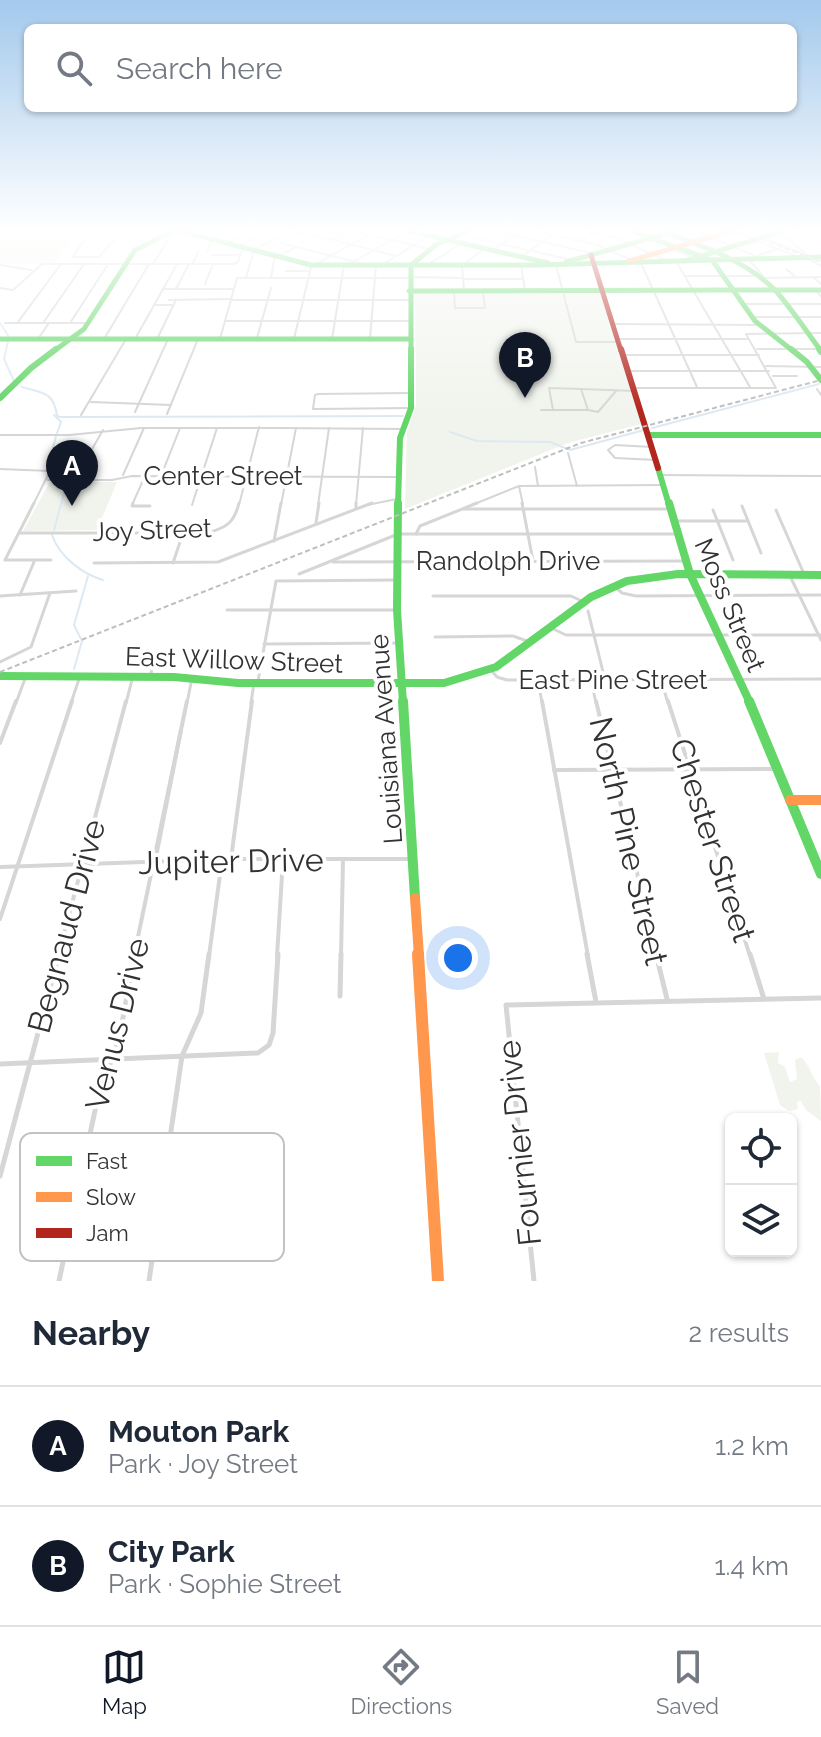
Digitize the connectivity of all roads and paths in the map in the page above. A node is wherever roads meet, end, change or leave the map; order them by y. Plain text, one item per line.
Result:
1 (694, 290) edge
2 (733, 290) edge
3 (775, 290) edge
4 (6, 291) edge
5 (41, 291) edge
6 (66, 291) edge
7 (91, 291) edge
8 (109, 291) edge
9 (134, 291) edge
10 (162, 291) edge
11 (233, 291) edge
12 (270, 291) edge
13 (305, 291) edge
14 (339, 291) edge
15 (374, 291) edge
16 (409, 291) edge
17 (459, 291) junction
18 (483, 291) junction
19 (525, 291) joint
20 (563, 291) junction
21 (604, 291) junction
22 (652, 291) junction
23 (661, 291) edge
24 (0, 293) edge
25 (409, 295) junction
26 (169, 300) dead end
27 (176, 300) junction
28 (231, 300) junction
29 (268, 300) junction
30 (303, 300) junction
31 (338, 300) junction
32 (373, 300) junction
33 (742, 304) junction
34 (785, 304) junction
35 (821, 304) edge
36 (154, 305) junction
37 (173, 305) junction
38 (751, 317) junction
39 (795, 317) junction
40 (821, 317) edge
41 (225, 321) junction
42 (262, 321) junction
43 (298, 321) junction
44 (335, 321) junction
45 (371, 321) junction
46 (409, 321) junction
47 (5, 323) dead end
48 (17, 323) junction
49 (43, 323) junction
50 (49, 323) junction
51 (70, 323) junction
52 (89, 323) junction
53 (615, 324) junction
54 (667, 325) junction
55 (714, 325) junction
56 (758, 325) junction
57 (768, 333) junction
58 (807, 333) junction
59 (821, 333) edge
60 (5, 339) edge
61 (38, 339) junction
62 (72, 339) junction
63 (104, 339) junction
64 (131, 339) junction
65 (157, 339) junction
66 (168, 339) junction
67 (198, 339) junction
68 (220, 339) junction
69 (257, 339) junction
70 (294, 339) junction
71 (332, 339) junction
72 (370, 339) junction
73 (411, 339) junction
74 (674, 339) junction
75 (722, 339) junction
76 (748, 339) junction
77 (620, 340) junction
78 (755, 349) junction
79 (792, 349) junction
80 (820, 350) edge
81 (624, 355) junction
82 (681, 355) junction
83 (731, 355) junction
84 (759, 355) junction
85 (766, 366) junction
86 (816, 366) edge
87 (629, 371) junction
88 (689, 371) junction
89 (741, 371) junction
90 (769, 371) junction
91 (772, 376) junction
92 (797, 376) dead end
93 (821, 380) edge
94 (698, 388) junction
95 (751, 388) junction
96 (581, 389) junction
97 (817, 389) dead end
98 (616, 390) junction
99 (634, 390) junction
100 (411, 393) junction
101 (821, 395) edge
102 (1, 397) edge
103 (89, 402) junction
104 (138, 405) junction
105 (171, 405) junction
106 (411, 408) junction
107 (541, 410) dead end
108 (553, 410) junction
109 (588, 410) junction
110 (135, 412) dead end
111 (167, 414) dead end
112 (81, 415) dead end
113 (144, 428) junction
114 (180, 428) junction
115 (217, 428) junction
116 (259, 428) junction
117 (296, 428) junction
118 (329, 428) junction
119 (363, 428) junction
120 (402, 429) junction
121 (103, 430) junction
122 (0, 435) edge
123 (648, 435) junction
124 (821, 435) edge
125 (652, 447) junction
126 (568, 453) dead end
127 (656, 460) junction
128 (535, 467) dead end
129 (0, 469) edge
130 (661, 475) junction
131 (145, 476) junction
132 (161, 476) junction
133 (202, 476) junction
134 (246, 476) junction
135 (286, 476) junction
136 (323, 476) junction
137 (359, 476) junction
138 (821, 476) edge
139 (398, 477) junction
140 (121, 478) junction
141 (48, 480) junction
142 (75, 480) junction
143 (664, 485) junction
144 (519, 486) junction
145 (538, 486) junction
146 (577, 486) junction
147 (397, 499) junction
148 (192, 505) dead end
149 (150, 506) dead end
150 (742, 506) dead end
151 (356, 509) junction
152 (459, 509) junction
153 (523, 509) junction
154 (671, 509) junction
155 (713, 510) dead end
156 (776, 510) dead end
157 (675, 521) junction
158 (718, 521) junction
159 (748, 521) junction
160 (317, 524) junction
161 (19, 533) junction
162 (183, 533) junction
163 (398, 534) junction
164 (416, 534) junction
165 (528, 534) junction
166 (678, 534) junction
167 (274, 541) junction
168 (761, 553) dead end
169 (51, 560) dead end
170 (733, 560) dead end
171 (398, 561) junction
172 (533, 561) junction
173 (685, 561) junction
174 (34, 562) junction
175 (331, 562) junction
176 (94, 563) dead end
177 (173, 563) junction
178 (299, 574) dead end
179 (690, 574) junction
180 (789, 574) junction
181 (804, 574) junction
182 (821, 575) edge
183 (397, 580) junction
184 (614, 586) junction
185 (76, 591) dead end
186 (50, 593) junction
187 (20, 595) junction
188 (798, 595) junction
189 (821, 595) edge
190 (0, 596) edge
191 (433, 596) dead end
192 (700, 596) junction
193 (586, 606) junction
194 (227, 610) dead end
195 (397, 610) junction
196 (269, 611) junction
197 (551, 628) junction
198 (719, 635) junction
199 (594, 636) junction
200 (435, 637) dead end
201 (820, 637) edge
202 (399, 643) junction
203 (531, 643) junction
204 (264, 644) junction
205 (164, 653) dead end
206 (162, 660) junction
207 (0, 662) edge
208 (160, 667) dead end
209 (491, 670) junction
210 (0, 676) edge
211 (26, 676) junction
212 (80, 676) junction
213 (133, 676) junction
214 (150, 676) junction
215 (192, 678) junction
216 (740, 679) junction
217 (821, 679) edge
218 (538, 680) junction
219 (591, 680) junction
220 (605, 680) junction
221 (661, 680) junction
222 (256, 683) junction
223 (402, 684) junction
224 (0, 743) edge
225 (690, 769) junction
226 (777, 769) junction
227 (554, 770) junction
228 (612, 770) junction
229 (790, 800) junction
230 (821, 800) edge
231 (231, 859) junction
232 (283, 859) junction
233 (343, 859) junction
234 (414, 859) junction
235 (222, 860) junction
236 (155, 862) junction
237 (82, 864) junction
238 (0, 867) edge
239 (17, 867) junction
240 (821, 874) edge
241 (0, 919) edge
242 (340, 996) dead end
243 (821, 998) edge
244 (764, 999) junction
245 (667, 1001) junction
246 (596, 1002) junction
247 (182, 1056) junction
248 (113, 1059) junction
249 (29, 1063) junction
250 (0, 1064) edge
251 (90, 1133) edge
252 (171, 1133) edge
253 (0, 1176) edge
254 (63, 1261) edge
255 (152, 1261) edge
256 (59, 1281) edge
257 (149, 1281) edge
258 (438, 1281) edge
259 (534, 1281) edge

1 - 55 street
2 - 33 main road
3 - 34 main road
4 - 24 street
5 - 48 street
6 - 49 street
7 - 51 street
8 - 52 main road
9 - 63 street
10 - 36 street
11 - 28 street
12 - 29 street
13 - 30 street
14 - 31 street
15 - 32 street
16 - 25 main road, Louisiana Avenue
17 - 18 main road
17 - 18 street
17 - 25 main road
18 - 19 main road
19 - 20 main road
20 - 21 main road
20 - 77 street
21 - 22 main road
21 - 53 main road, Moss Street
22 - 23 main road
22 - 54 street
25 - 32 street
25 - 46 main road, Louisiana Avenue
26 - 27 street
27 - 28 street
27 - 37 street
28 - 29 street
28 - 41 street
29 - 30 street
29 - 42 street
30 - 31 street
30 - 43 street
31 - 32 street
31 - 44 street
32 - 45 street
33 - 34 street
33 - 38 main road
34 - 35 street
34 - 39 main road
36 - 37 street
36 - 64 street
37 - 65 street
38 - 39 street
38 - 56 main road
39 - 40 street
39 - 58 main road
41 - 42 street
41 - 68 street
42 - 43 street
42 - 69 street
43 - 44 street
43 - 70 street
44 - 45 street
44 - 71 street
45 - 46 street
45 - 72 street
46 - 73 main road, Louisiana Avenue
47 - 48 street
48 - 49 street
49 - 50 street
50 - 51 street
50 - 61 street
51 - 52 street
52 - 62 main road
53 - 54 street
53 - 77 main road, Moss Street
54 - 55 street
54 - 74 street
55 - 56 street
55 - 75 street
56 - 57 main road
57 - 58 street
57 - 76 street
57 - 79 main road
58 - 59 street
58 - 80 main road
60 - 61 main road
61 - 62 main road
62 - 63 main road
62 - 102 main road
63 - 64 main road
64 - 65 main road
64 - 103 street
65 - 66 main road
66 - 67 main road
66 - 104 street
67 - 68 main road
67 - 105 street
68 - 69 main road
69 - 70 main road
70 - 71 main road
71 - 72 main road
72 - 73 main road
73 - 100 main road, Louisiana Avenue
74 - 75 street
74 - 77 street
74 - 82 street
75 - 76 street
75 - 83 street
76 - 78 street
77 - 81 main road, Moss Street
78 - 79 street
78 - 84 street
79 - 80 street
79 - 86 main road
81 - 82 street
81 - 87 main road, Moss Street
82 - 83 street
82 - 88 street
83 - 84 street
83 - 89 street
84 - 85 street
85 - 86 street
85 - 90 street
86 - 93 main road
87 - 88 street
87 - 99 main road, Moss Street
88 - 89 street
88 - 94 street
89 - 90 street
89 - 95 street
90 - 91 street
91 - 92 street
91 - 95 street
94 - 95 street
94 - 99 street
96 - 98 street
96 - 108 street
96 - 109 street
97 - 101 street
98 - 99 street
98 - 109 street
99 - 123 main road, Moss Street
100 - 106 main road, Louisiana Avenue
100 - 106 street
103 - 104 street
103 - 112 street
104 - 105 street
104 - 110 street
105 - 111 street
106 - 120 main road, Louisiana Avenue
107 - 108 street
108 - 109 street
113 - 114 street
113 - 121 street
113 - 140 street
114 - 115 street
114 - 132 street
115 - 116 street
115 - 133 street
116 - 117 street
116 - 134 street, Joy Street
117 - 118 street
117 - 135 street
118 - 119 street
118 - 136 street
119 - 120 street
119 - 137 street
120 - 139 main road, Louisiana Avenue
121 - 122 street
121 - 142 street
123 - 124 main road
123 - 125 main road, Moss Street
125 - 127 main road, Moss Street
125 - 127 street
126 - 146 street
127 - 130 main road, Moss Street
128 - 145 street
129 - 141 street
130 - 138 street
130 - 143 main road, Moss Street
131 - 132 street, Center Street
131 - 140 street, Center Street
131 - 149 street
132 - 133 street, Center Street
133 - 134 street, Center Street
133 - 148 street
134 - 135 street, Center Street
134 - 162 street, Joy Street
135 - 136 street, Center Street
135 - 167 street
136 - 137 street, Center Street
136 - 160 street
137 - 139 street, Center Street
137 - 151 street
139 - 147 main road, Louisiana Avenue
140 - 142 street, Center Street
141 - 142 street, Center Street
141 - 161 street
143 - 146 street
143 - 154 main road, Moss Street
144 - 145 street
144 - 152 street
144 - 153 street
145 - 146 street
147 - 151 street
147 - 163 main road, Louisiana Avenue
150 - 159 street
151 - 160 street
152 - 153 street
152 - 164 street
153 - 154 street
153 - 165 street
154 - 157 main road, Moss Street
155 - 158 street
156 - 181 street
157 - 158 street
157 - 166 main road, Moss Street
158 - 159 street
158 - 170 street
159 - 168 street
160 - 167 street
161 - 162 street, Joy Street
161 - 174 street
162 - 177 street
163 - 164 street
163 - 171 main road, Louisiana Avenue
163 - 175 street
164 - 165 street
165 - 166 street
165 - 172 street
166 - 173 main road, Moss Street
167 - 177 street
169 - 174 street
171 - 172 street, Randolph Drive
171 - 175 street, Randolph Drive
171 - 183 main road, Louisiana Avenue
172 - 173 street, Randolph Drive
173 - 179 main road, Moss Street
174 - 187 street
175 - 178 street
176 - 177 street
179 - 180 main road, East Willow Street
179 - 184 main road, East Willow Street
179 - 192 main road, Moss Street
180 - 181 main road, East Willow Street
180 - 188 street
181 - 182 main road, East Willow Street
183 - 195 main road, Louisiana Avenue
183 - 196 street
184 - 192 street
184 - 193 main road, East Willow Street
185 - 186 street
186 - 187 street
186 - 207 street
187 - 190 street
188 - 189 street
188 - 192 street
188 - 201 street
191 - 193 street
192 - 198 main road, Moss Street
193 - 197 main road, East Willow Street
193 - 199 street
194 - 196 street
195 - 196 street
195 - 202 main road, Louisiana Avenue
196 - 204 street
197 - 199 street
197 - 203 main road, East Willow Street
198 - 199 street
198 - 201 street
198 - 216 main road, Moss Street
199 - 220 street
200 - 203 street
202 - 204 street
202 - 223 main road, Louisiana Avenue
203 - 209 main road, East Willow Street
204 - 222 street
205 - 206 street
206 - 208 street
206 - 214 street
209 - 218 street, East Pine Street
209 - 223 main road, East Willow Street
210 - 211 main road, East Willow Street
211 - 212 main road, East Willow Street
211 - 224 street
212 - 213 main road, East Willow Street
212 - 239 street
213 - 214 main road, East Willow Street
213 - 237 street, Begnaud Drive
214 - 215 main road, East Willow Street
215 - 222 main road, East Willow Street
215 - 236 street, Venus Drive
216 - 217 street, East Pine Street
216 - 221 street, East Pine Street
216 - 226 main road, Moss Street
218 - 219 street, East Pine Street
218 - 227 street
219 - 220 street, East Pine Street
219 - 228 street, North Pine Street
220 - 221 street, East Pine Street
221 - 225 street, Chester Street
222 - 223 main road, East Willow Street
222 - 231 street
223 - 234 main road, Louisiana Avenue
225 - 226 street
225 - 228 street
225 - 244 street, Chester Street
226 - 229 main road, Moss Street
227 - 228 street
227 - 246 street
228 - 245 street, North Pine Street
229 - 230 main road
229 - 240 main road, Moss Street
231 - 232 street, Jupiter Drive
231 - 235 street, Jupiter Drive
232 - 233 street, Jupiter Drive
232 - 247 street
233 - 234 street, Jupiter Drive
233 - 242 street
234 - 258 main road, Louisiana Avenue
235 - 236 street, Jupiter Drive
235 - 247 street
236 - 237 street, Jupiter Drive
236 - 248 street, Venus Drive
237 - 239 street, Jupiter Drive
237 - 249 street, Begnaud Drive
238 - 239 street, Jupiter Drive
239 - 241 street
243 - 244 street
244 - 245 street
245 - 246 street
246 - 259 street, Fournier Drive
247 - 248 street
247 - 252 street
248 - 249 street
248 - 251 street, Venus Drive
249 - 250 street
249 - 253 street, Begnaud Drive
254 - 256 street, Venus Drive
255 - 257 street

